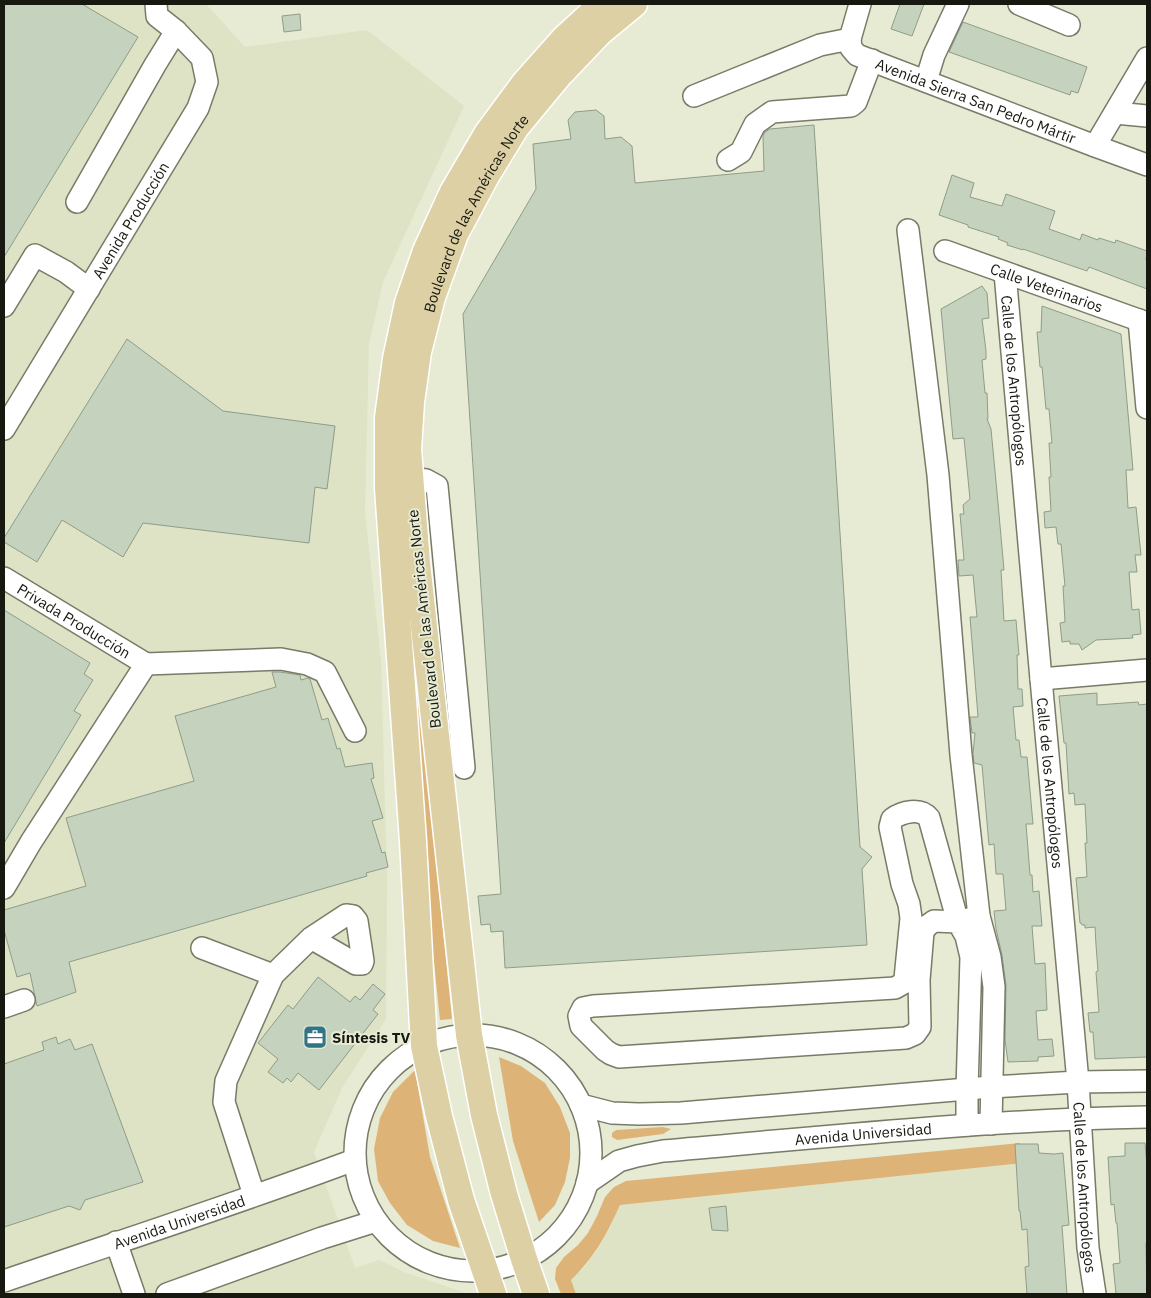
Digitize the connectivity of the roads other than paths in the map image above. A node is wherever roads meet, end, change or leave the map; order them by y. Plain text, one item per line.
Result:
1 (602, 4) edge
2 (634, 4) edge
3 (860, 4) edge
4 (958, 4) edge
5 (1019, 4) edge
6 (156, 10) edge
7 (1069, 25) dead end
8 (176, 31) junction
9 (850, 39) junction
10 (1147, 58) edge
11 (872, 60) junction
12 (926, 81) junction
13 (694, 96) dead end
14 (1115, 113) junction
15 (1147, 116) edge
16 (1095, 146) junction
17 (728, 160) dead end
18 (1147, 165) edge
19 (77, 202) dead end
20 (908, 230) dead end
21 (945, 251) dead end
22 (1005, 272) junction
23 (89, 288) junction
24 (4, 306) edge
25 (1143, 321) edge
26 (1147, 408) edge
27 (4, 429) edge
28 (410, 478) junction
29 (4, 578) edge
30 (146, 664) junction
31 (1147, 670) edge
32 (1041, 679) junction
33 (355, 731) dead end
34 (464, 768) dead end
35 (4, 888) edge
36 (909, 904) junction
37 (979, 916) junction
38 (934, 921) junction
39 (958, 922) junction
40 (312, 938) dead end
41 (202, 948) dead end
42 (273, 975) junction
43 (24, 1000) dead end
44 (4, 1007) edge
45 (469, 1035) junction
46 (424, 1046) junction
47 (1147, 1081) edge
48 (1078, 1082) junction
49 (991, 1087) junction
50 (967, 1089) junction
51 (581, 1105) junction
52 (1147, 1117) edge
53 (1080, 1118) junction
54 (991, 1124) junction
55 (967, 1125) junction
56 (354, 1160) junction
57 (587, 1183) junction
58 (254, 1195) junction
59 (376, 1221) junction
60 (116, 1242) junction
61 (524, 1259) junction
62 (4, 1281) edge
63 (489, 1282) edge
64 (134, 1294) edge
65 (167, 1294) edge
66 (536, 1294) edge
67 (1095, 1294) edge

1 - 46 main road, Boulevard de las Américas Norte
2 - 28 main road, Boulevard de las Américas Norte
3 - 9 street
4 - 12 street
5 - 7 street
6 - 8 street, Avenida Producción
8 - 19 street
8 - 23 street, Avenida Producción
9 - 11 street, Avenida Sierra San Pedro Mártir
9 - 13 street
10 - 14 street
11 - 12 street, Avenida Sierra San Pedro Mártir
11 - 17 street
12 - 16 street, Avenida Sierra San Pedro Mártir
14 - 15 street
14 - 16 street
16 - 18 street, Avenida Sierra San Pedro Mártir
20 - 37 street
21 - 22 street, Calle Veterinarios
22 - 25 street, Calle Veterinarios
22 - 32 street, Calle de los Antropólogos
23 - 24 street
23 - 27 street, Avenida Producción
25 - 26 street
28 - 34 street
28 - 45 main road, Boulevard de las Américas Norte
29 - 30 street, Privada Producción
30 - 33 street
30 - 35 street
31 - 32 street
32 - 48 street, Calle de los Antropólogos
36 - 38 street
36 - 38 street
36 - 39 street
37 - 39 street
37 - 49 street
38 - 39 street
39 - 50 street
40 - 42 street
41 - 42 street
42 - 58 street
43 - 44 street
45 - 46 street
45 - 51 street
45 - 61 main road, Boulevard de las Américas Norte
46 - 56 street
46 - 63 main road, Boulevard de las Américas Norte
47 - 48 street
48 - 49 street
48 - 53 street, Calle de los Antropólogos
49 - 50 street
49 - 54 street
50 - 51 street
50 - 55 street
51 - 57 street
52 - 53 street, Avenida Universidad
53 - 54 street, Avenida Universidad
53 - 67 street, Calle de los Antropólogos
54 - 55 street, Avenida Universidad
55 - 57 street, Avenida Universidad
56 - 58 street, Avenida Universidad
56 - 59 street
57 - 61 street
58 - 60 street, Avenida Universidad
59 - 63 street
59 - 65 street
60 - 62 street, Avenida Universidad
60 - 64 street
61 - 63 street
61 - 66 main road, Boulevard de las Américas Norte

